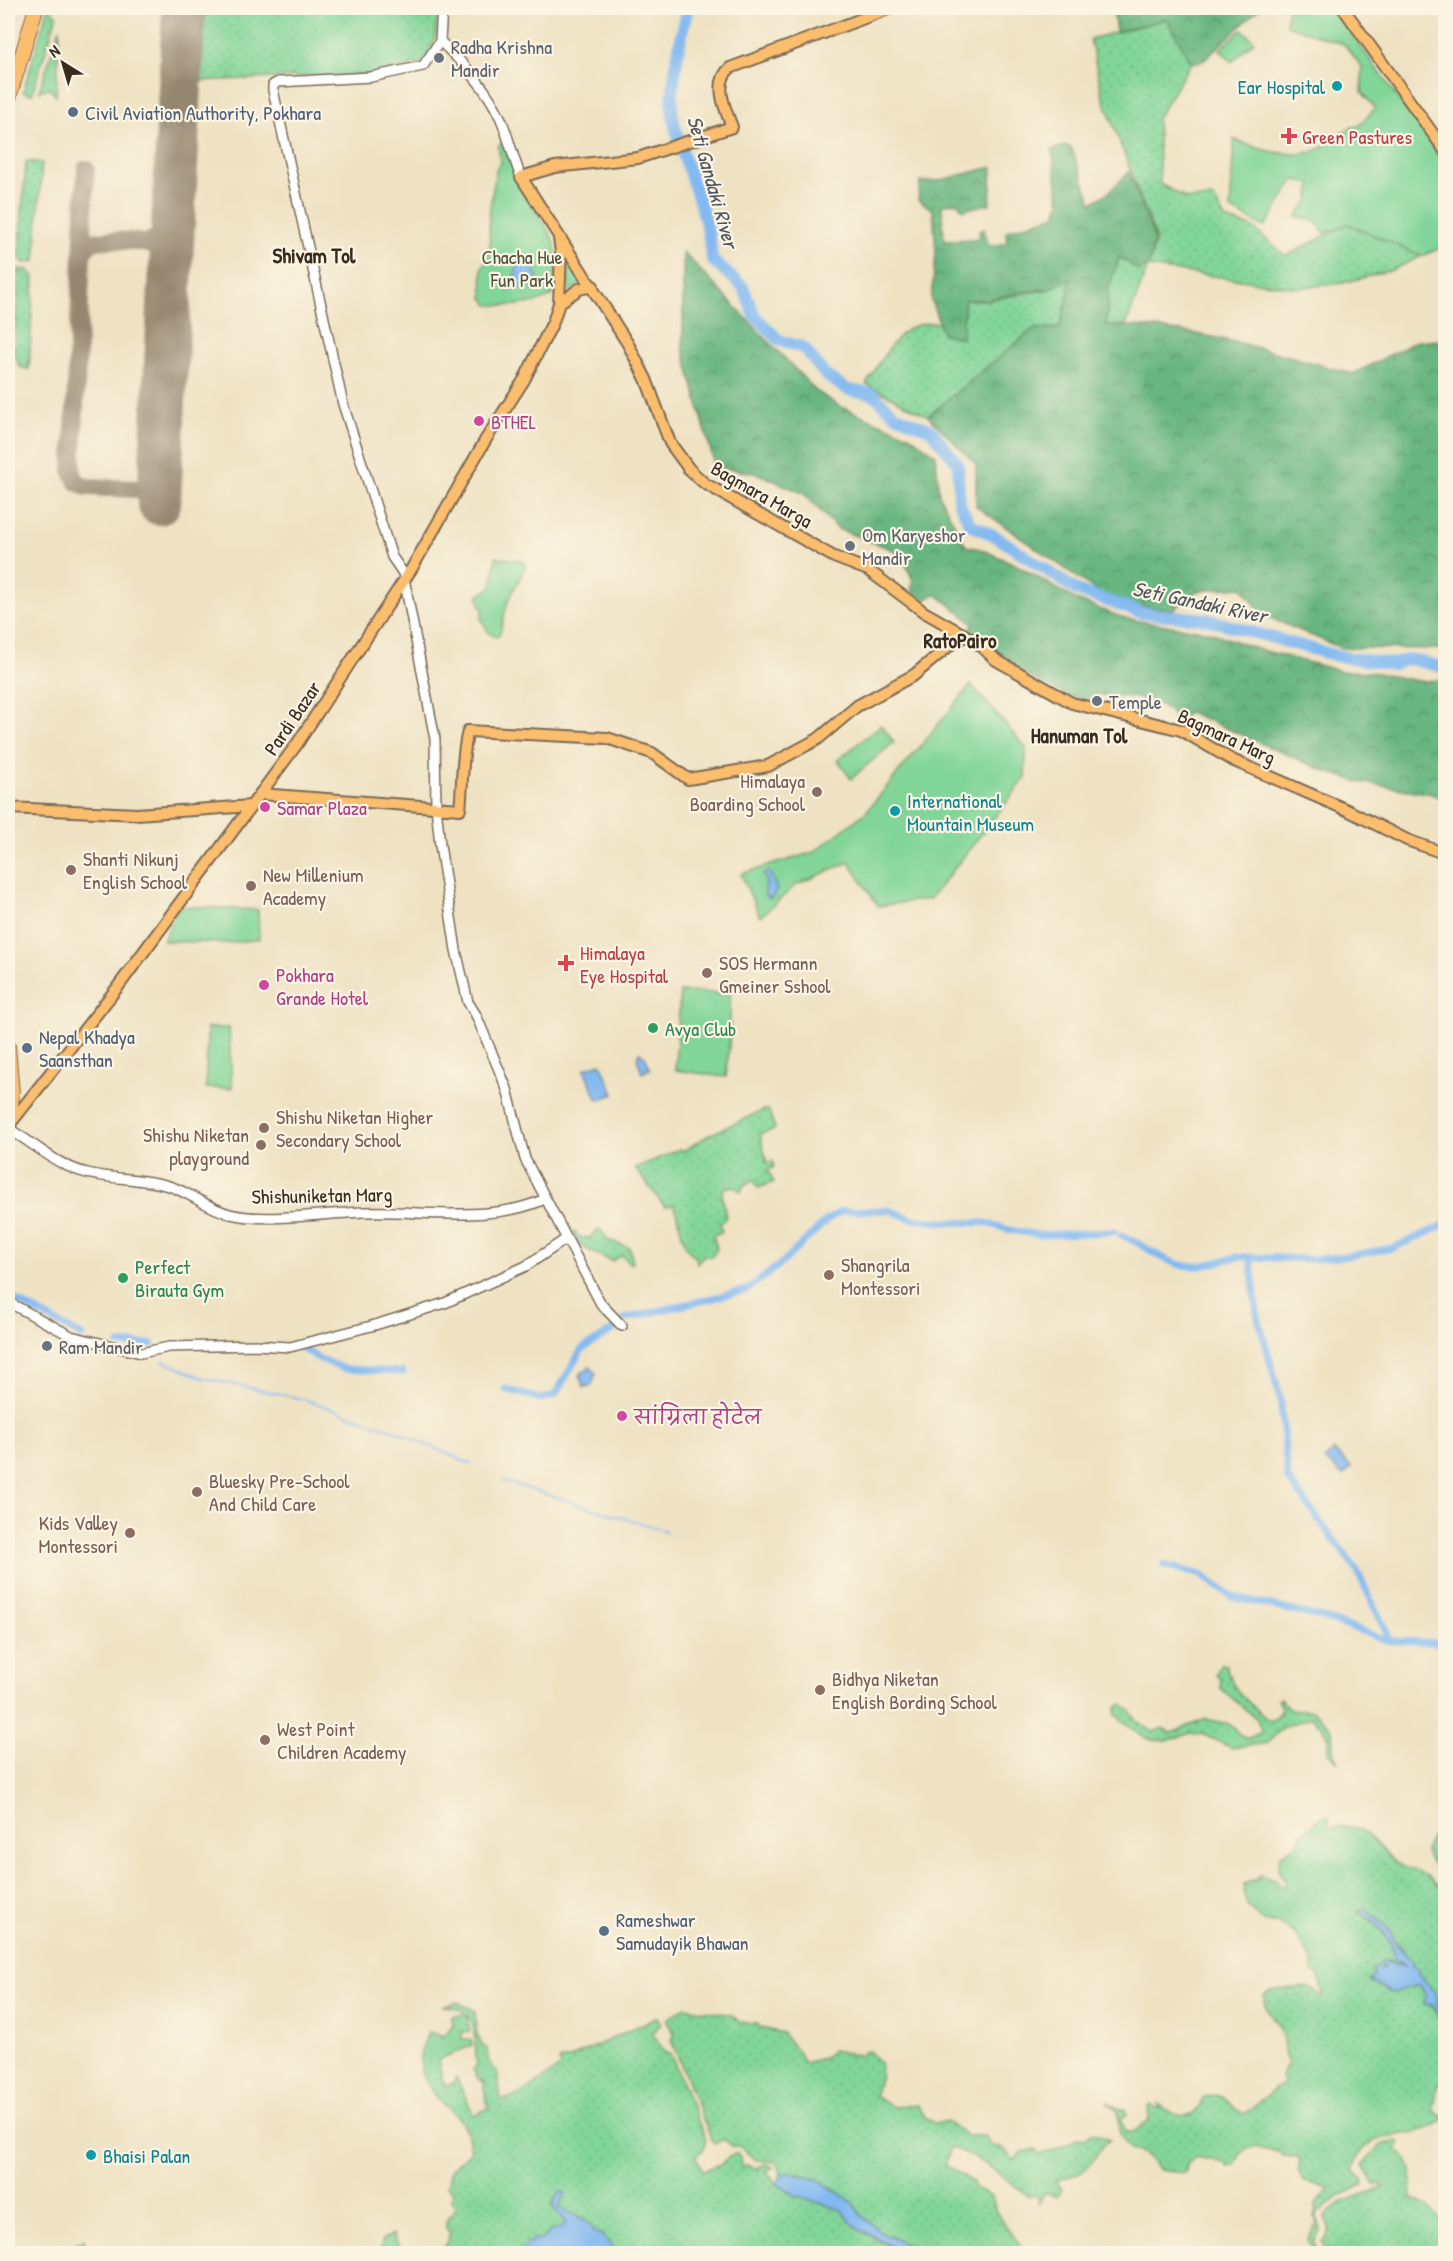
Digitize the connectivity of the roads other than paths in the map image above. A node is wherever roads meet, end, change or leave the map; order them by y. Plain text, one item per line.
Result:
1 (36, 8) edge
2 (442, 8) edge
3 (891, 8) edge
4 (1343, 8) edge
5 (440, 41) junction
6 (8, 101) edge
7 (1446, 152) edge
8 (521, 177) junction
9 (558, 235) junction
10 (593, 286) junction
11 (559, 303) junction
12 (404, 579) junction
13 (965, 636) junction
14 (260, 794) junction
15 (251, 806) junction
16 (436, 806) junction
17 (8, 808) edge
18 (1446, 854) edge
19 (8, 1046) edge
20 (9, 1073) edge
21 (9, 1124) edge
22 (545, 1199) junction
23 (566, 1239) junction
24 (8, 1302) edge
25 (622, 1326) dead end

1 - 6 highway
2 - 5 street
3 - 8 main road
4 - 7 main road
5 - 8 street
5 - 12 street
8 - 9 main road, Bagmara Marga
9 - 10 main road, Bagmara Marga
9 - 11 main road, Pardi Bazar
10 - 11 main road
10 - 13 main road, Bagmara Marga
11 - 12 main road, Pardi Bazar
12 - 14 main road, Pardi Bazar
12 - 16 street
13 - 16 main road
13 - 18 main road, Bagmara Marg
14 - 15 main road, Pardi Bazar
14 - 16 main road
15 - 17 main road
15 - 21 main road, Pardi Bazar
16 - 22 street
19 - 20 highway
20 - 21 highway
21 - 22 street, Shishuniketan Marg
22 - 23 street
23 - 24 street
23 - 25 street

